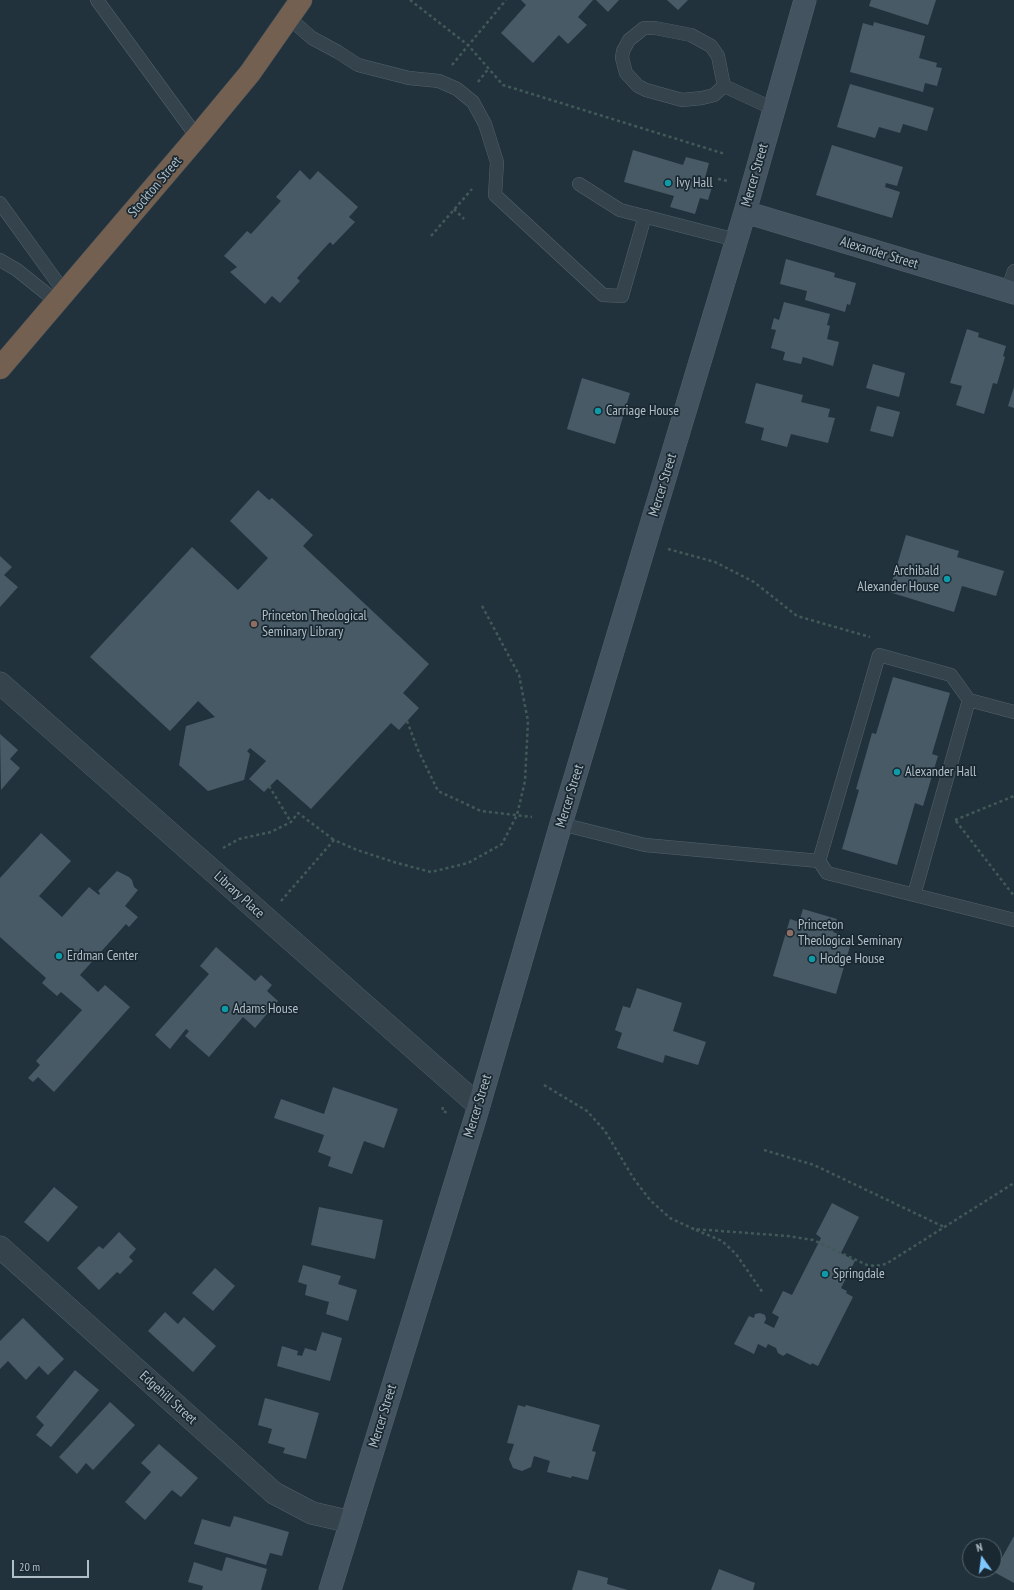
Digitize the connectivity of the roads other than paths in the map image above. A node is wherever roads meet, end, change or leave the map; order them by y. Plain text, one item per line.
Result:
1 (97, 0) edge
2 (301, 0) edge
3 (806, 0) edge
4 (289, 18) junction
5 (724, 86) junction
6 (774, 109) junction
7 (198, 137) junction
8 (579, 184) dead end
9 (0, 204) edge
10 (745, 212) junction
11 (645, 216) junction
12 (736, 240) junction
13 (0, 260) edge
14 (1012, 285) edge
15 (61, 297) junction
16 (0, 368) edge
17 (0, 683) edge
18 (969, 700) junction
19 (1014, 712) edge
20 (561, 824) junction
21 (819, 861) junction
22 (914, 895) junction
23 (1014, 920) edge
24 (478, 1106) junction
25 (0, 1247) edge
26 (351, 1522) junction
27 (330, 1590) edge

1 - 7 lane
2 - 4 highway, Stockton Street
3 - 6 main road, Mercer Street
4 - 7 highway, Stockton Street
4 - 11 lane
5 - 5 lane
5 - 6 lane
6 - 10 main road, Mercer Street
7 - 15 highway, Stockton Street
8 - 11 lane
9 - 15 lane
10 - 12 main road, Mercer Street
10 - 14 main road, Alexander Street
11 - 12 lane
12 - 20 main road, Mercer Street
13 - 15 lane
15 - 16 highway, Stockton Street
17 - 24 street, Library Place
18 - 19 lane
18 - 21 lane
18 - 22 lane
20 - 21 lane
20 - 24 main road, Mercer Street
21 - 22 lane
22 - 23 lane
24 - 26 main road, Mercer Street
25 - 26 street, Edgehill Street
26 - 27 main road, Mercer Street

